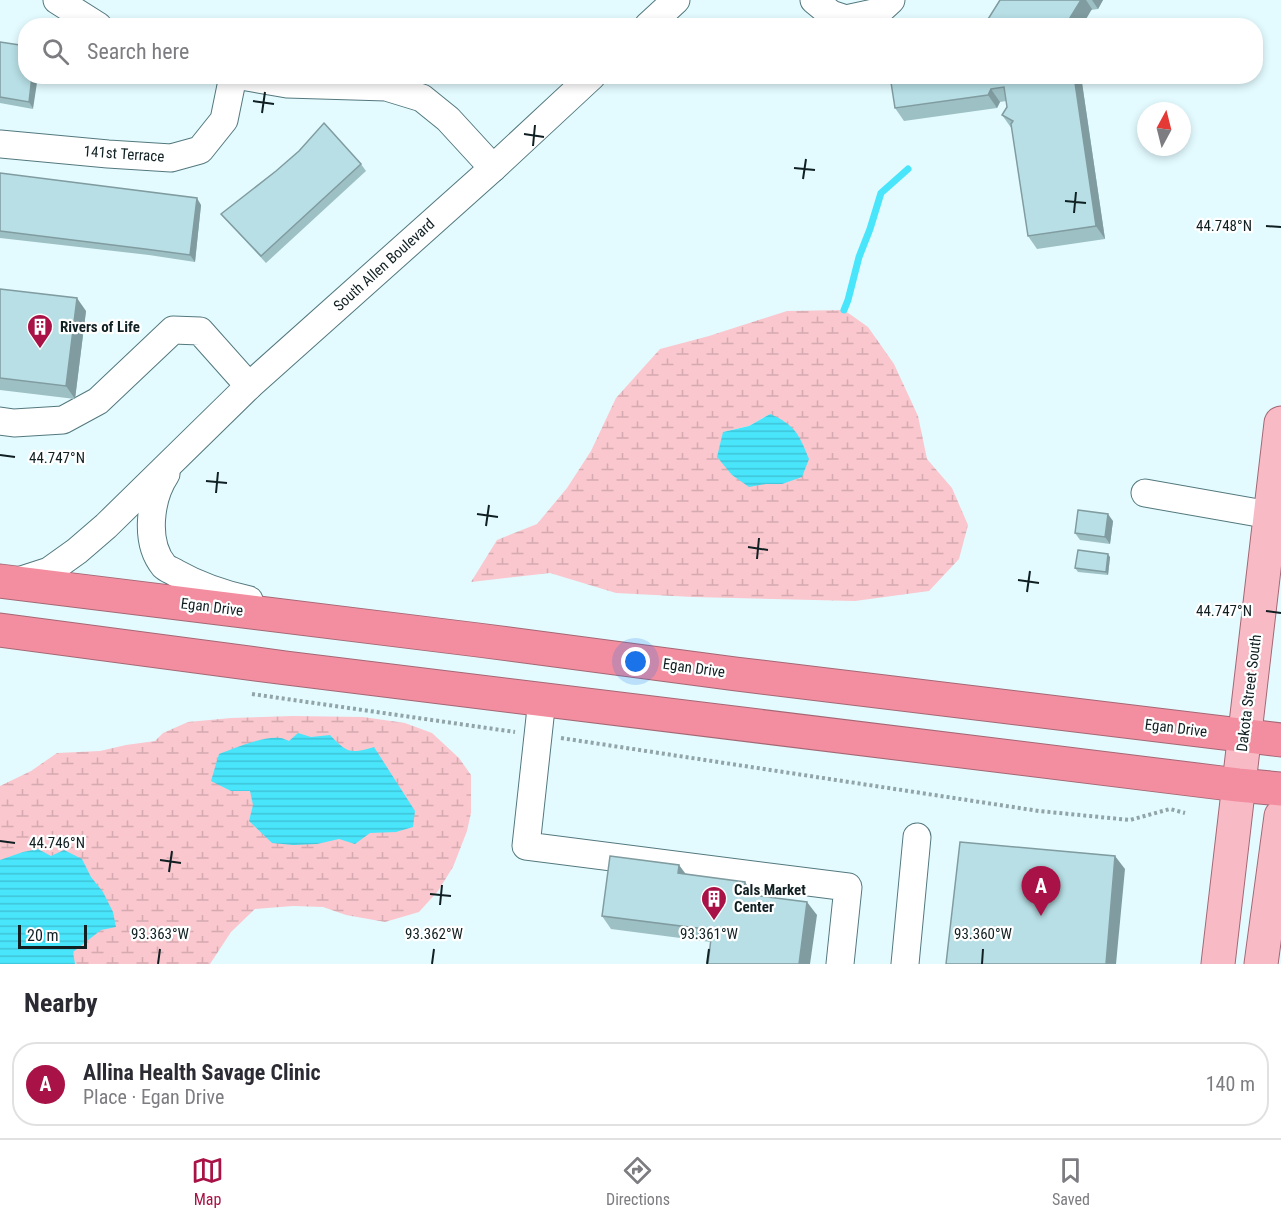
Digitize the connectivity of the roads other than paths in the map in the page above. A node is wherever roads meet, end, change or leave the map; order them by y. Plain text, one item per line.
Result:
1 (57, 0) edge
2 (676, 0) edge
3 (814, 0) edge
4 (891, 0) edge
5 (85, 18) edge
6 (657, 18) edge
7 (843, 18) edge
8 (851, 18) edge
9 (231, 84) edge
10 (287, 84) edge
11 (583, 84) edge
12 (0, 144) edge
13 (492, 168) junction
14 (249, 386) junction
15 (0, 421) edge
16 (1281, 423) edge
17 (178, 455) junction
18 (1145, 493) dead end
19 (1270, 515) junction
20 (7, 582) edge
21 (350, 624) junction
22 (0, 630) edge
23 (542, 699) junction
24 (1244, 736) junction
25 (1281, 740) edge
26 (1238, 785) junction
27 (1281, 789) edge
28 (1281, 816) edge
29 (917, 837) dead end
30 (840, 964) edge
31 (905, 964) edge
32 (1218, 964) edge
33 (1261, 964) edge

1 - 5 street
2 - 6 street
3 - 7 street
4 - 8 street
9 - 12 street, 141st Terrace
10 - 13 street
11 - 13 street, South Allen Boulevard
13 - 14 street, South Allen Boulevard
14 - 15 street
14 - 17 street, South Allen Boulevard
16 - 19 main road, Dakota Street South
17 - 20 street, South Allen Boulevard
17 - 21 street, South Allen Boulevard
18 - 19 street
19 - 24 main road, Dakota Street South
20 - 21 highway, Egan Drive
21 - 24 highway, Egan Drive
22 - 23 highway
23 - 26 highway
23 - 30 street
24 - 25 highway, Egan Drive
24 - 26 main road, Dakota Street South
26 - 27 highway
26 - 32 main road, Dakota Street South
28 - 33 main road
29 - 31 street

